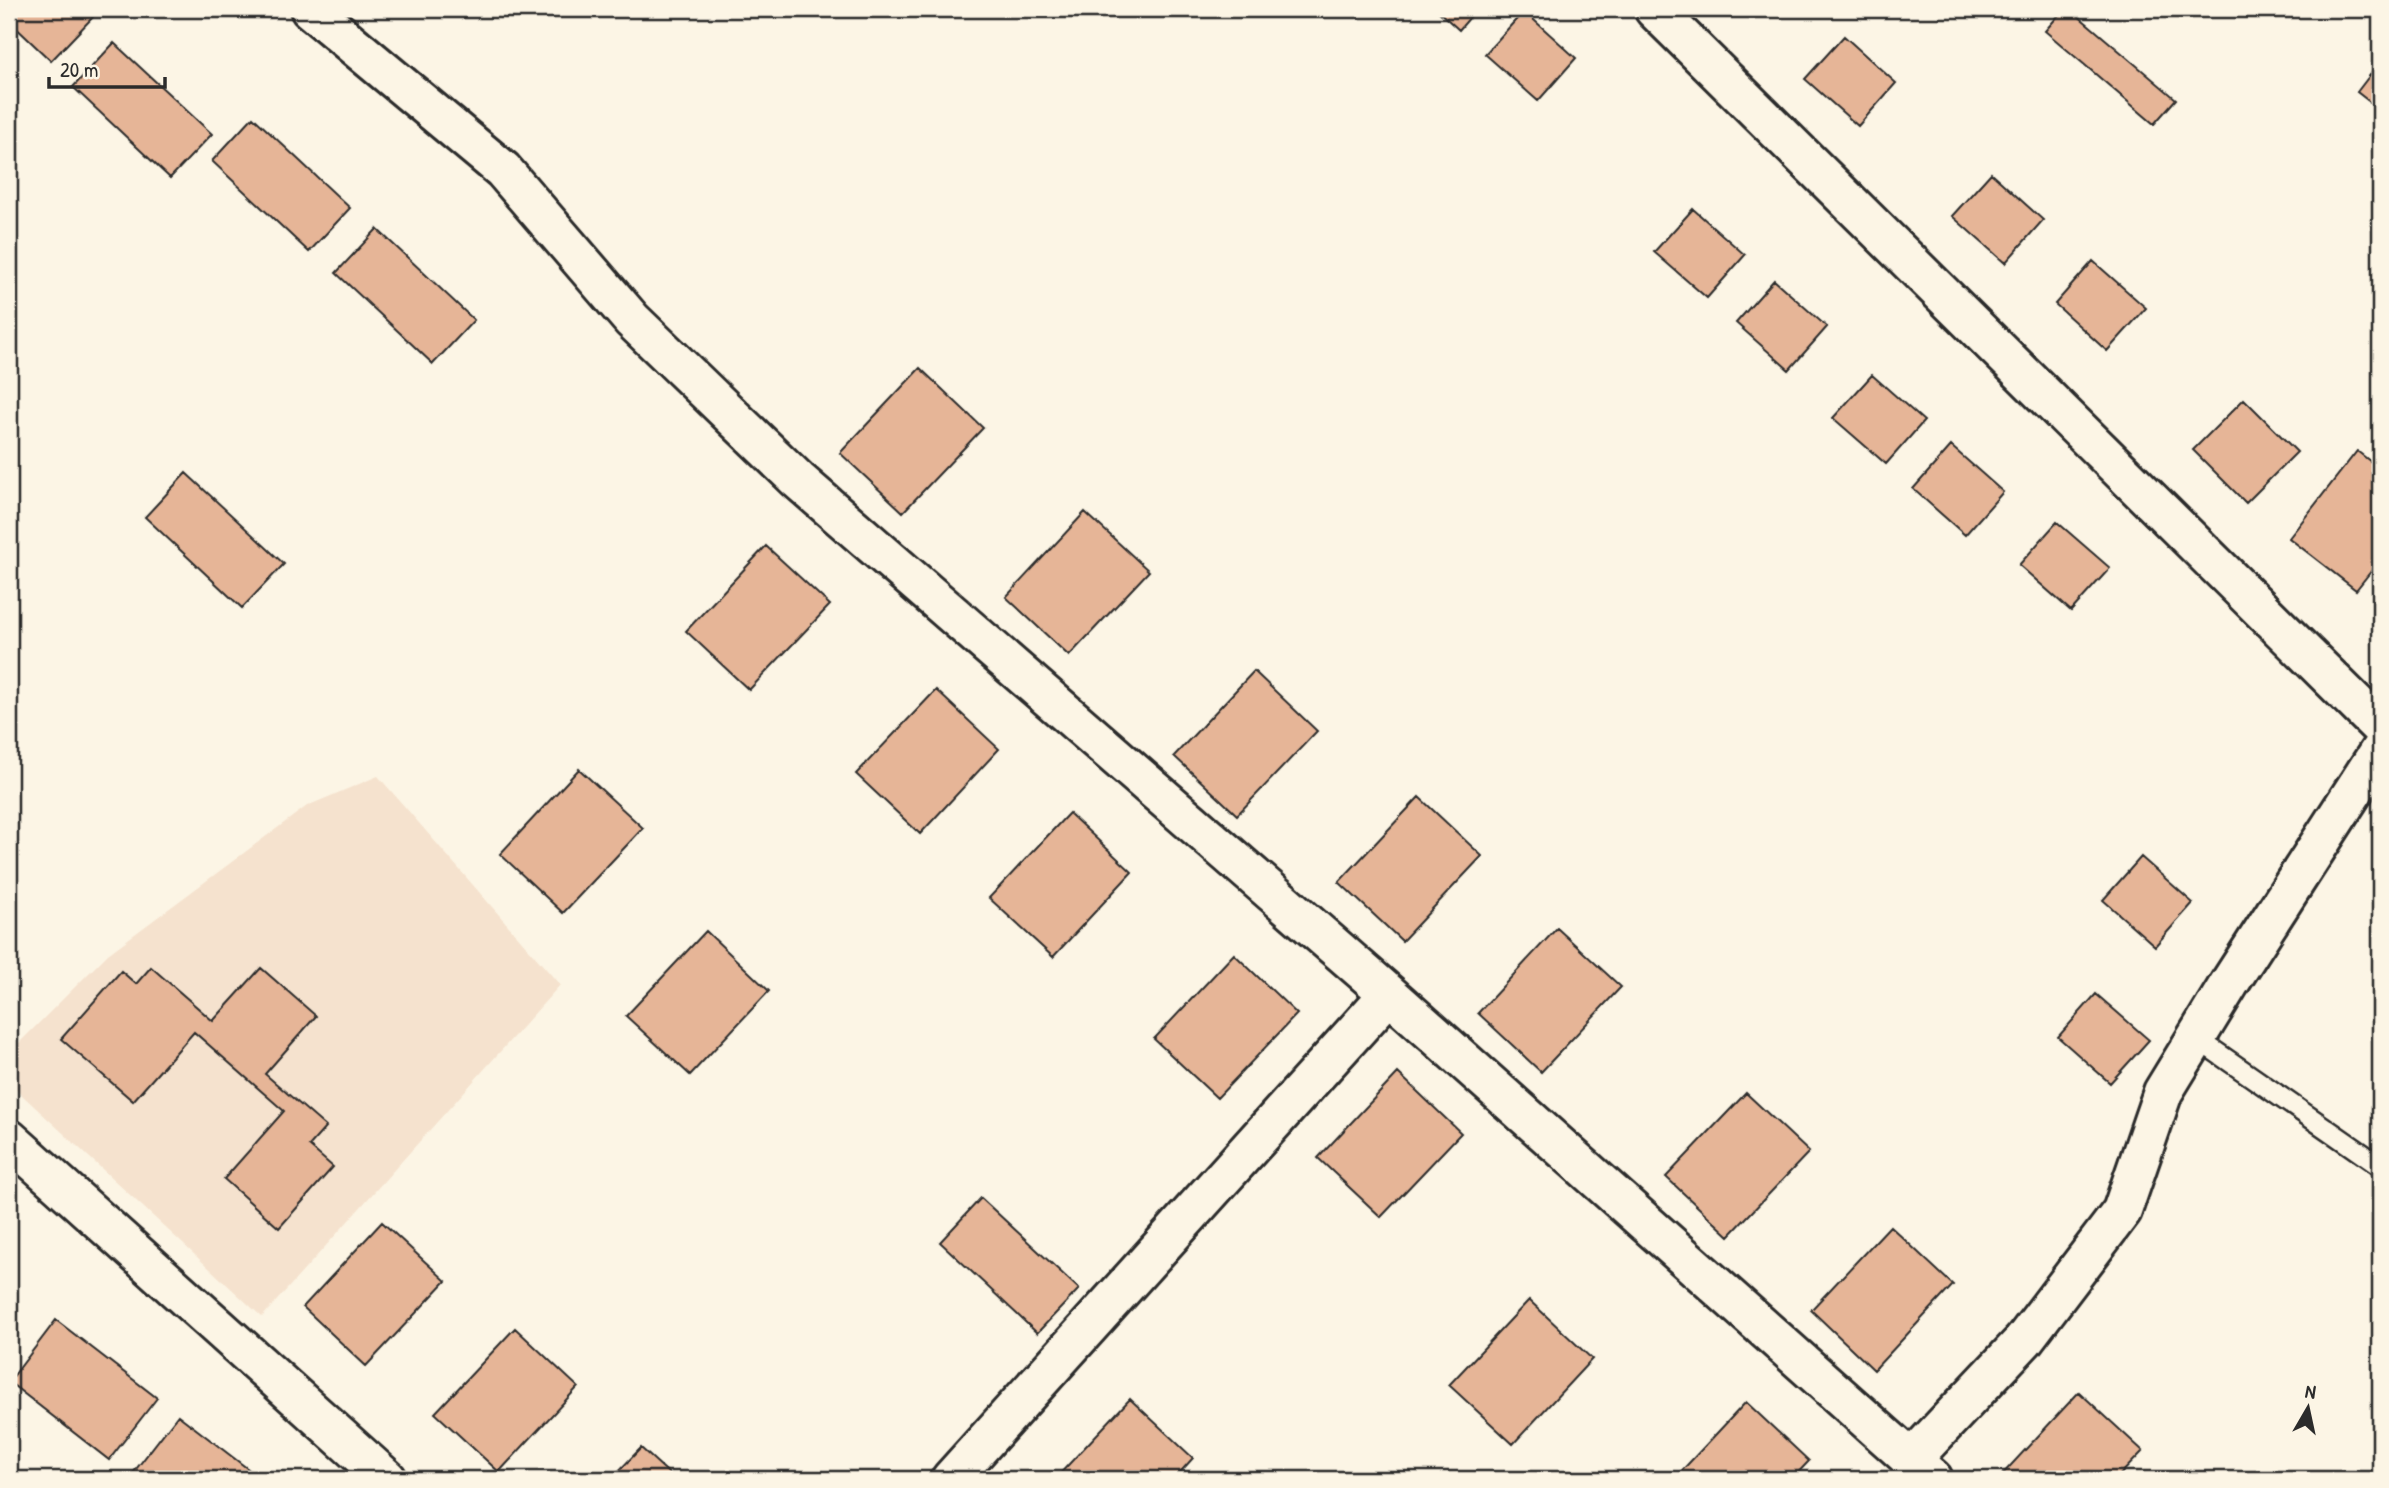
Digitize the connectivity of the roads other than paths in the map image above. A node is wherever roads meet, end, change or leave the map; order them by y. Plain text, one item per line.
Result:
1 (310, 9) edge
2 (1654, 9) edge
3 (2380, 727) edge
4 (2380, 750) edge
5 (1389, 995) junction
6 (2196, 1038) junction
7 (9, 1139) edge
8 (2380, 1166) edge
9 (1922, 1470) edge
10 (387, 1479) edge
11 (951, 1479) edge

1 - 5 street
2 - 3 street
4 - 6 street
5 - 9 street
5 - 11 street
6 - 8 lane
6 - 9 street
7 - 10 street

